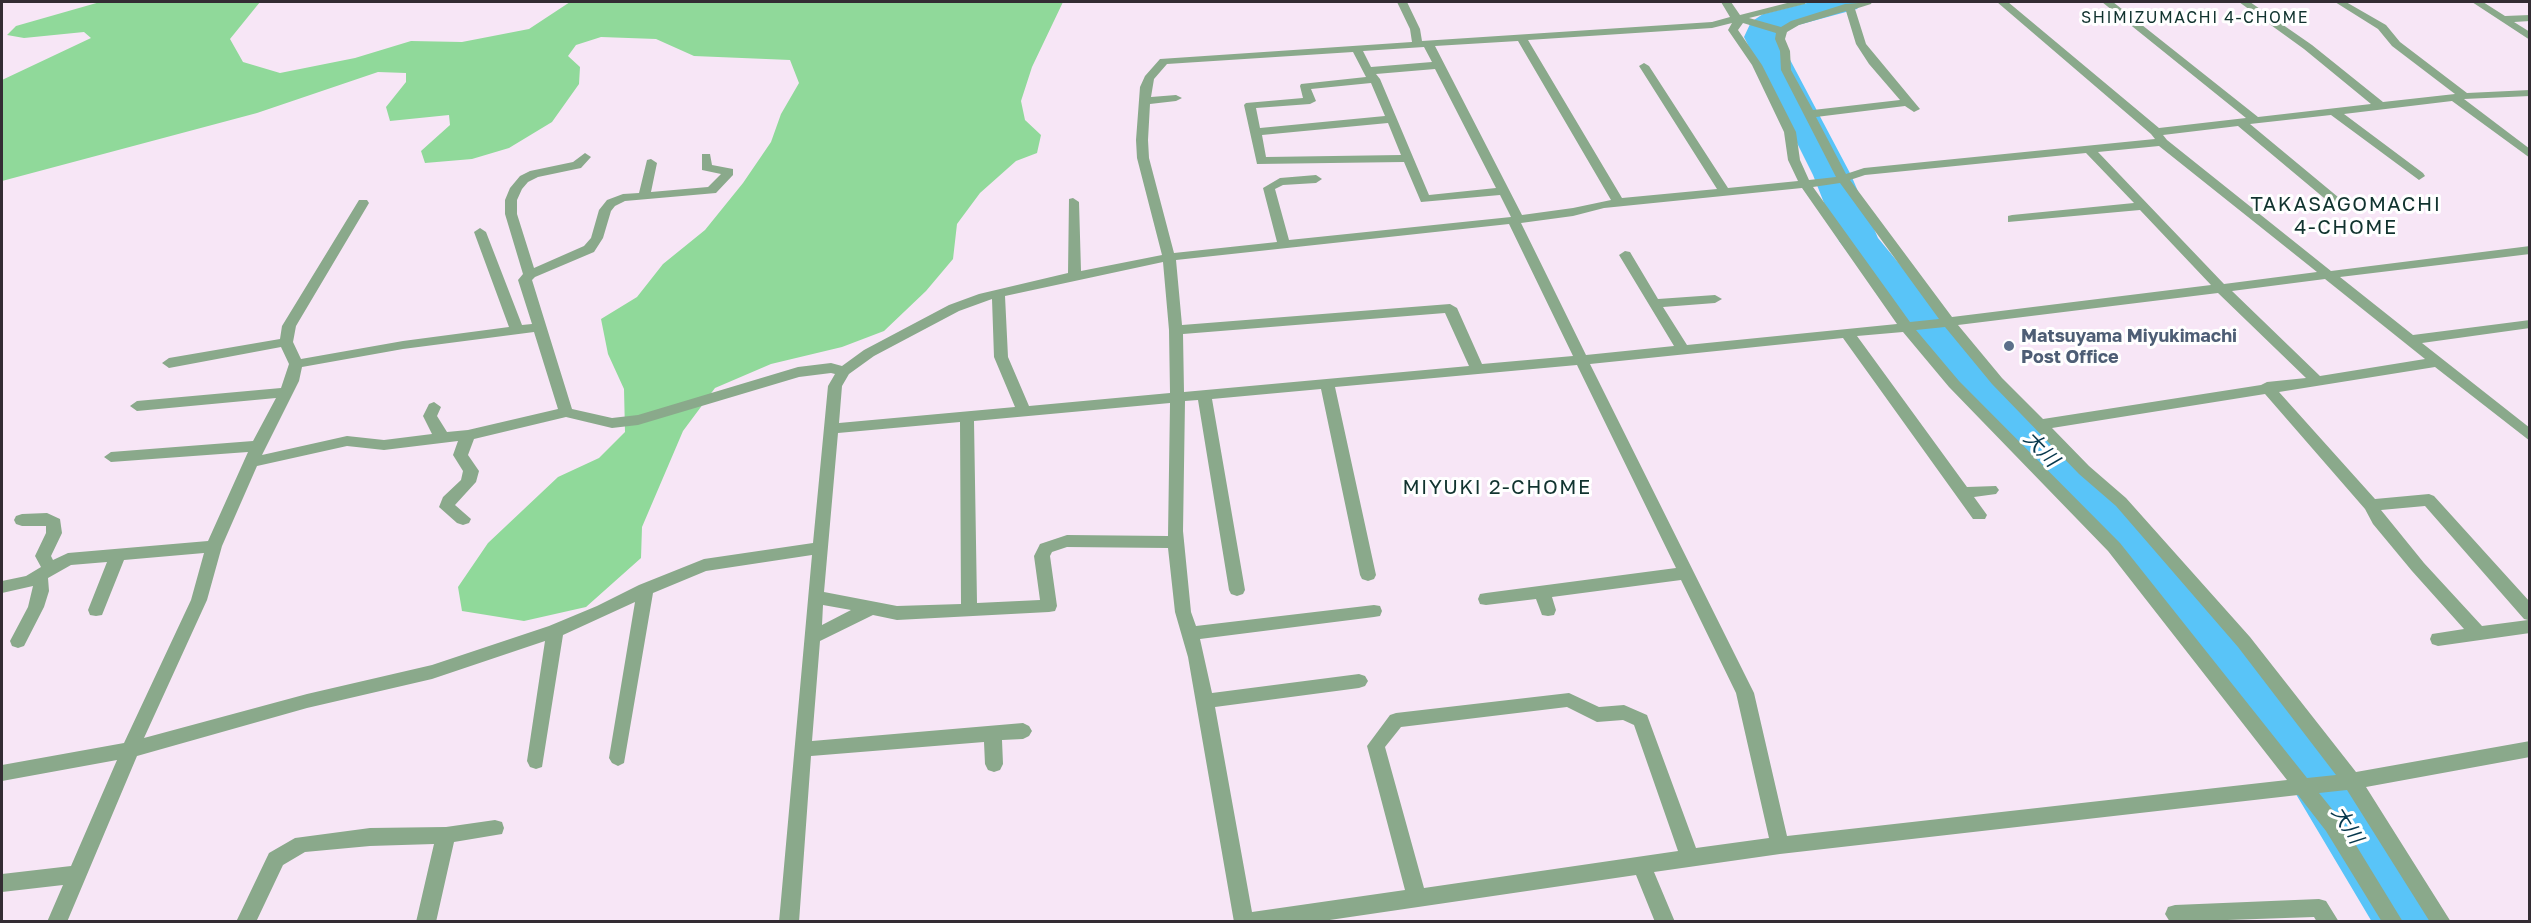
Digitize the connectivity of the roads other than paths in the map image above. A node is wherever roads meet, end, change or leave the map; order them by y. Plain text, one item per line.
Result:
1 (1402, 2) edge
2 (1726, 2) edge
3 (1801, 2) edge
4 (1867, 2) edge
5 (2002, 2) edge
6 (2107, 2) edge
7 (2244, 2) edge
8 (2340, 2) edge
9 (2477, 2) edge
10 (1849, 6) junction
11 (2529, 18) edge
12 (2502, 19) junction
13 (1746, 21) junction
14 (1778, 30) junction
15 (1520, 36) junction
16 (2529, 37) edge
17 (1423, 44) junction
18 (1356, 47) junction
19 (1439, 65) junction
20 (1644, 66) dead end
21 (1371, 75) junction
22 (2529, 93) edge
23 (2460, 96) junction
24 (1176, 98) dead end
25 (1144, 101) junction
26 (2381, 106) junction
27 (2333, 111) junction
28 (1809, 114) junction
29 (1392, 119) junction
30 (2255, 120) junction
31 (2240, 122) junction
32 (1255, 132) junction
33 (2159, 137) junction
34 (2090, 149) junction
35 (2529, 155) edge
36 (585, 156) dead end
37 (706, 156) dead end
38 (1409, 158) junction
39 (1288, 160) junction
40 (651, 163) dead end
41 (2419, 176) dead end
42 (1317, 179) dead end
43 (1839, 180) junction
44 (1295, 181) junction
45 (1809, 183) junction
46 (1504, 191) junction
47 (1725, 192) junction
48 (644, 196) junction
49 (1073, 202) dead end
50 (363, 203) dead end
51 (1620, 203) junction
52 (2340, 205) dead end
53 (2144, 206) junction
54 (2012, 219) dead end
55 (1515, 220) junction
56 (480, 232) dead end
57 (1284, 245) junction
58 (2529, 250) edge
59 (1626, 255) dead end
60 (1169, 257) junction
61 (530, 274) junction
62 (1075, 276) junction
63 (2330, 276) junction
64 (2223, 289) junction
65 (998, 294) junction
66 (1715, 299) dead end
67 (1654, 303) junction
68 (1943, 323) junction
69 (2529, 324) edge
70 (540, 327) junction
71 (1909, 327) junction
72 (517, 330) junction
73 (1176, 330) junction
74 (1847, 333) junction
75 (2411, 340) junction
76 (286, 342) junction
77 (1683, 350) junction
78 (1582, 360) junction
79 (2438, 362) junction
80 (169, 363) dead end
81 (296, 364) junction
82 (844, 370) junction
83 (1478, 370) junction
84 (2316, 380) junction
85 (1327, 384) junction
86 (2267, 387) junction
87 (285, 392) junction
88 (1204, 395) junction
89 (1178, 398) junction
90 (137, 406) dead end
91 (434, 407) dead end
92 (566, 412) junction
93 (1024, 412) junction
94 (967, 417) junction
95 (2040, 424) junction
96 (830, 429) junction
97 (468, 435) junction
98 (2529, 436) edge
99 (439, 438) junction
100 (258, 446) junction
101 (111, 457) dead end
102 (252, 462) junction
103 (1992, 490) dead end
104 (1963, 493) junction
105 (2371, 505) junction
106 (1979, 515) dead end
107 (463, 519) dead end
108 (22, 520) dead end
109 (1176, 542) junction
110 (214, 546) junction
111 (821, 548) junction
112 (118, 554) junction
113 (45, 572) junction
114 (1686, 573) junction
115 (1368, 575) dead end
116 (2, 587) edge
117 (645, 589) junction
118 (1237, 590) dead end
119 (1542, 592) junction
120 (816, 597) junction
121 (1486, 599) dead end
122 (872, 608) junction
123 (96, 610) dead end
124 (969, 610) junction
125 (1548, 610) dead end
126 (1374, 611) dead end
127 (2529, 614) edge
128 (2529, 626) edge
129 (555, 631) junction
130 (1190, 633) junction
131 (2478, 633) junction
132 (813, 637) junction
133 (2438, 639) dead end
134 (18, 641) dead end
135 (1359, 681) dead end
136 (1205, 701) junction
137 (1023, 731) dead end
138 (993, 733) junction
139 (802, 749) junction
140 (2529, 749) edge
141 (130, 750) junction
142 (618, 758) dead end
143 (536, 762) dead end
144 (994, 764) dead end
145 (2, 773) edge
146 (2346, 781) junction
147 (2307, 785) junction
148 (495, 828) dead end
149 (446, 835) junction
150 (1780, 845) junction
151 (1690, 858) junction
152 (1642, 865) junction
153 (77, 874) junction
154 (2, 883) edge
155 (1417, 898) junction
156 (2175, 914) dead end
157 (57, 921) edge
158 (246, 921) edge
159 (426, 921) edge
160 (789, 921) edge
161 (1244, 921) edge
162 (1262, 921) edge
163 (1665, 921) edge
164 (2329, 921) edge
165 (2393, 921) edge
166 (2441, 921) edge

1 - 17 street
2 - 13 street
3 - 13 street
4 - 10 street
5 - 33 street
6 - 30 street
7 - 26 street
8 - 23 street
9 - 12 street
10 - 14 street
10 - 28 street
11 - 12 street
12 - 16 street
13 - 14 street
13 - 15 street
13 - 45 street
14 - 28 street
15 - 17 street
15 - 51 street
17 - 18 street
17 - 19 street
18 - 21 street
18 - 25 street
19 - 21 street
19 - 46 street
20 - 47 street
21 - 29 street
21 - 32 street
22 - 23 street
23 - 26 street
23 - 35 street
24 - 25 street
25 - 60 street
26 - 27 street
27 - 30 street
27 - 41 street
28 - 43 street
29 - 32 street
29 - 38 street
30 - 31 street
31 - 33 street
31 - 52 street
32 - 39 street
33 - 34 street
33 - 63 street
34 - 43 street
34 - 53 street
36 - 61 street
37 - 48 street
38 - 39 street
38 - 46 street
39 - 44 street
40 - 48 street
42 - 44 street
43 - 45 street
43 - 68 street
44 - 57 street
45 - 47 street
45 - 71 street
46 - 55 street
47 - 51 street
48 - 61 street
49 - 62 street
50 - 76 street
51 - 55 street
53 - 54 street
53 - 64 street
55 - 57 street
55 - 78 street
56 - 72 street
57 - 60 street
58 - 63 street
59 - 67 street
60 - 62 street
60 - 73 street
61 - 70 street
62 - 65 street
63 - 64 street
63 - 75 street
64 - 68 street
64 - 84 street
65 - 82 street
65 - 93 street
66 - 67 street
67 - 77 street
68 - 71 street
68 - 95 street
69 - 75 street
70 - 72 street
70 - 92 street
71 - 74 street
71 - 147 street
72 - 81 street
73 - 83 street
73 - 89 street
74 - 77 street
74 - 104 street
75 - 79 street
76 - 80 street
76 - 81 street
77 - 78 street
78 - 83 street
78 - 114 street
79 - 84 street
79 - 98 street
81 - 87 street
82 - 92 street
82 - 96 street
83 - 85 street
84 - 86 street
85 - 88 street
85 - 115 street
86 - 95 street
86 - 105 street
87 - 90 street
87 - 100 street
88 - 89 street
88 - 118 street
89 - 93 street
89 - 109 street
91 - 99 street
92 - 97 street
93 - 94 street
94 - 96 street
94 - 124 street
95 - 146 street
96 - 111 street
97 - 99 street
97 - 107 street
99 - 102 street
100 - 101 street
100 - 102 street
102 - 110 street
103 - 104 street
104 - 106 street
105 - 127 street
105 - 131 street
108 - 113 street
109 - 124 street
109 - 130 street
110 - 112 street
110 - 141 street
111 - 117 street
111 - 120 street
112 - 113 street
112 - 123 street
113 - 116 street
113 - 134 street
114 - 119 street
114 - 150 street
117 - 129 street
117 - 142 street
119 - 121 street
119 - 125 street
120 - 122 street
120 - 132 street
122 - 124 street
122 - 132 street
126 - 130 street
128 - 131 street
129 - 141 street
129 - 143 street
130 - 136 street
131 - 133 street
132 - 139 street
135 - 136 street
136 - 161 street
137 - 138 street
138 - 139 street
138 - 144 street
139 - 160 street
140 - 146 street
141 - 145 street
141 - 153 street
146 - 147 street
146 - 166 street
147 - 150 street
147 - 165 street
148 - 149 street
149 - 158 street
149 - 159 street
150 - 151 street
151 - 152 street
151 - 155 street
152 - 155 street
152 - 163 street
153 - 154 street
153 - 157 street
155 - 162 street
156 - 164 street

